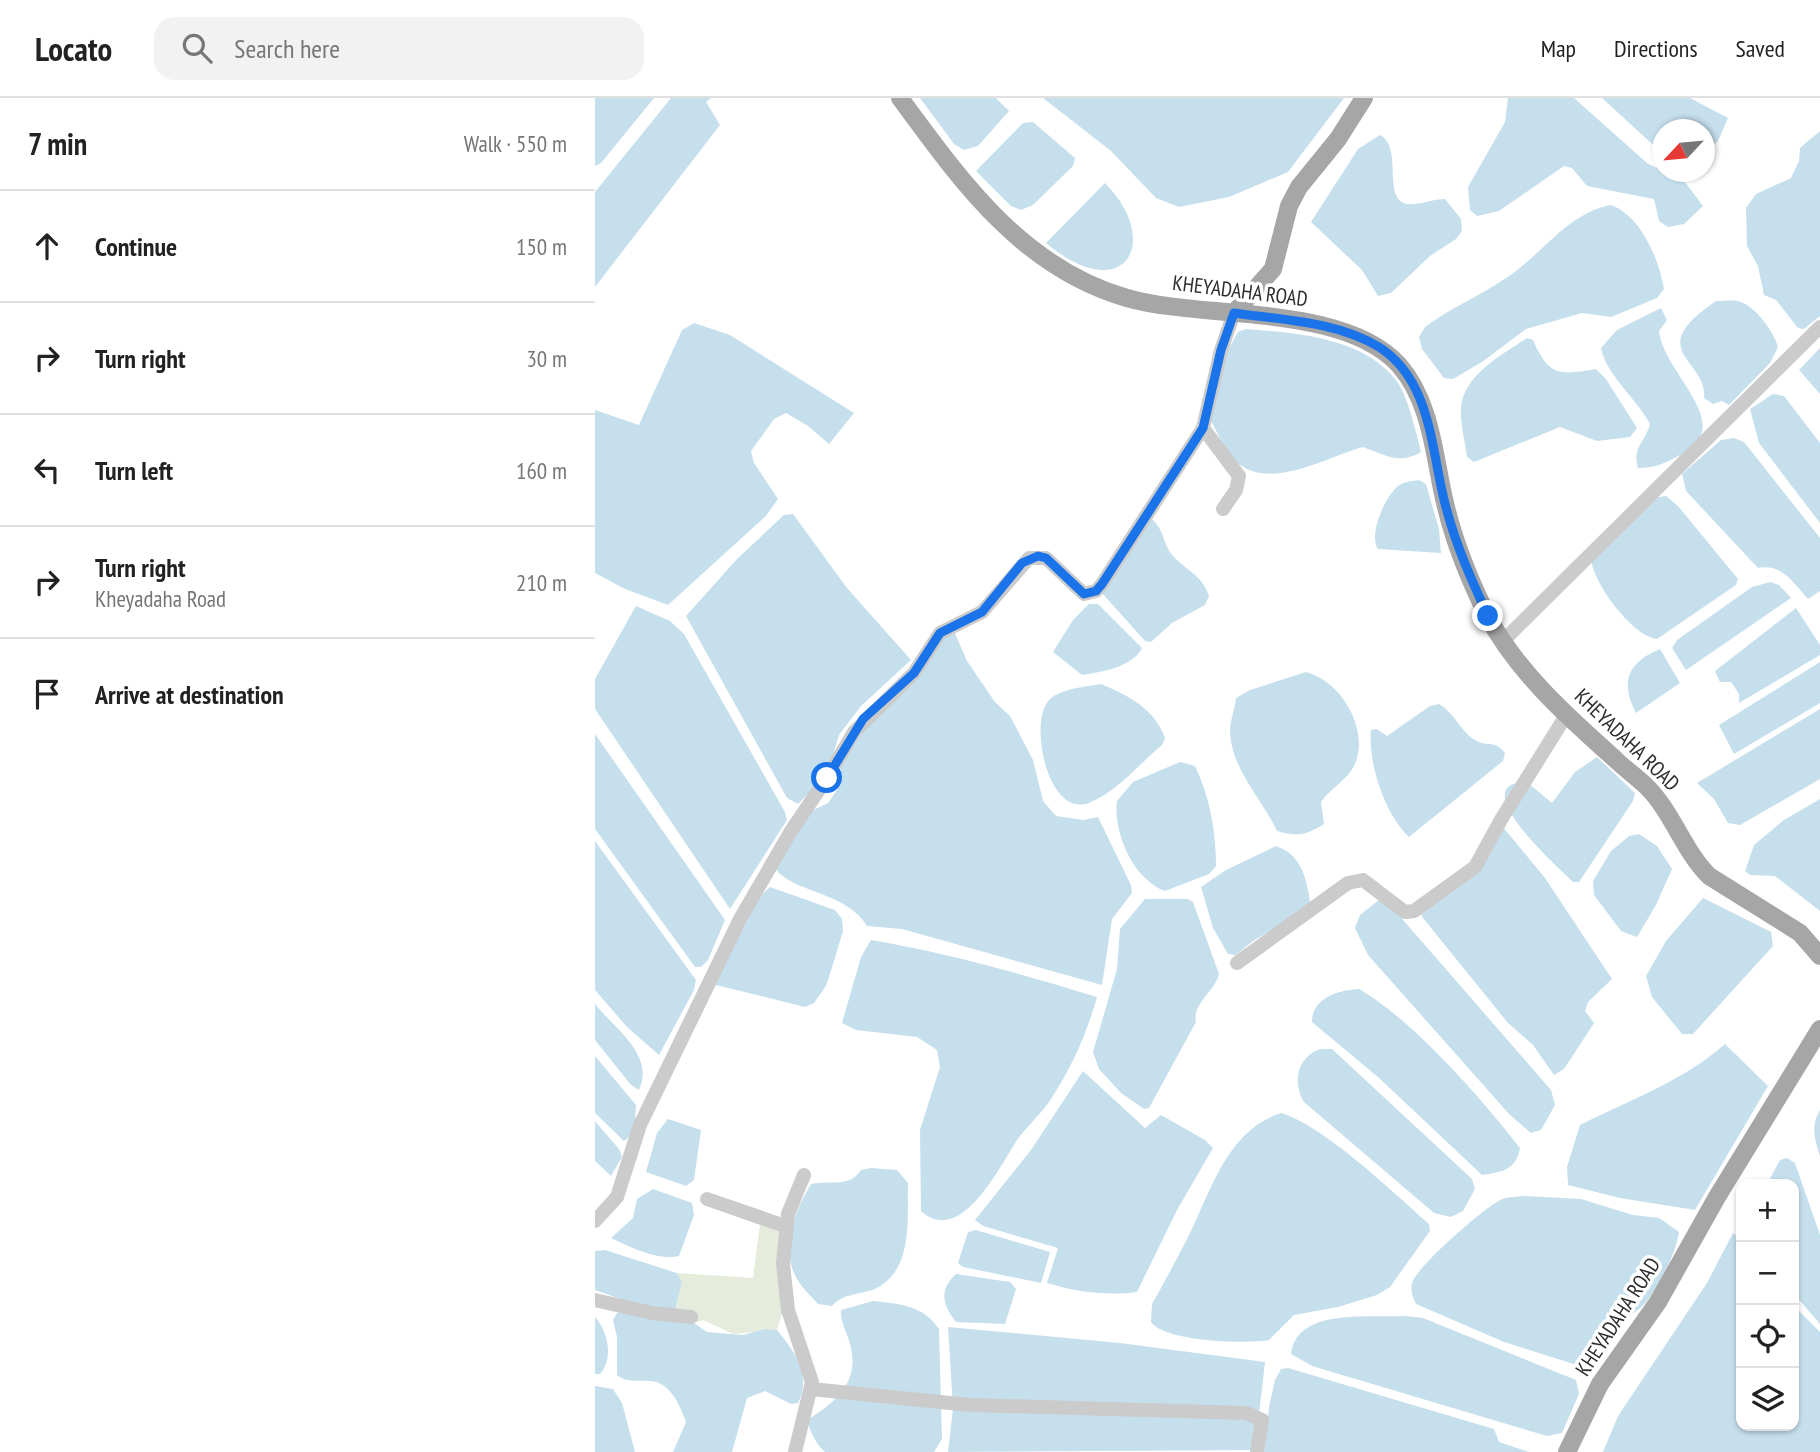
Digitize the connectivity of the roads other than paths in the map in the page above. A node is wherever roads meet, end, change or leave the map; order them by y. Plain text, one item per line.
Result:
1 (899, 98) edge
2 (1364, 98) edge
3 (1234, 313) junction
4 (1820, 327) edge
5 (1203, 428) junction
6 (1223, 509) dead end
7 (1503, 641) junction
8 (1567, 714) junction
9 (1820, 956) edge
10 (1237, 963) dead end
11 (1820, 1029) edge
12 (803, 1175) dead end
13 (707, 1199) dead end
14 (595, 1221) edge
15 (785, 1226) junction
16 (595, 1300) edge
17 (691, 1317) dead end
18 (811, 1389) junction
19 (795, 1452) edge
20 (1257, 1452) edge
21 (1567, 1452) edge

1 - 3 main road, KHEYADAHA ROAD
2 - 3 main road
3 - 5 street
3 - 7 main road, KHEYADAHA ROAD
4 - 7 street
5 - 6 street
5 - 14 street
7 - 8 main road, KHEYADAHA ROAD
8 - 9 main road, KHEYADAHA ROAD
8 - 10 street
11 - 21 main road, KHEYADAHA ROAD
12 - 15 street
13 - 15 street
15 - 18 street
16 - 17 street
18 - 19 street
18 - 20 street

